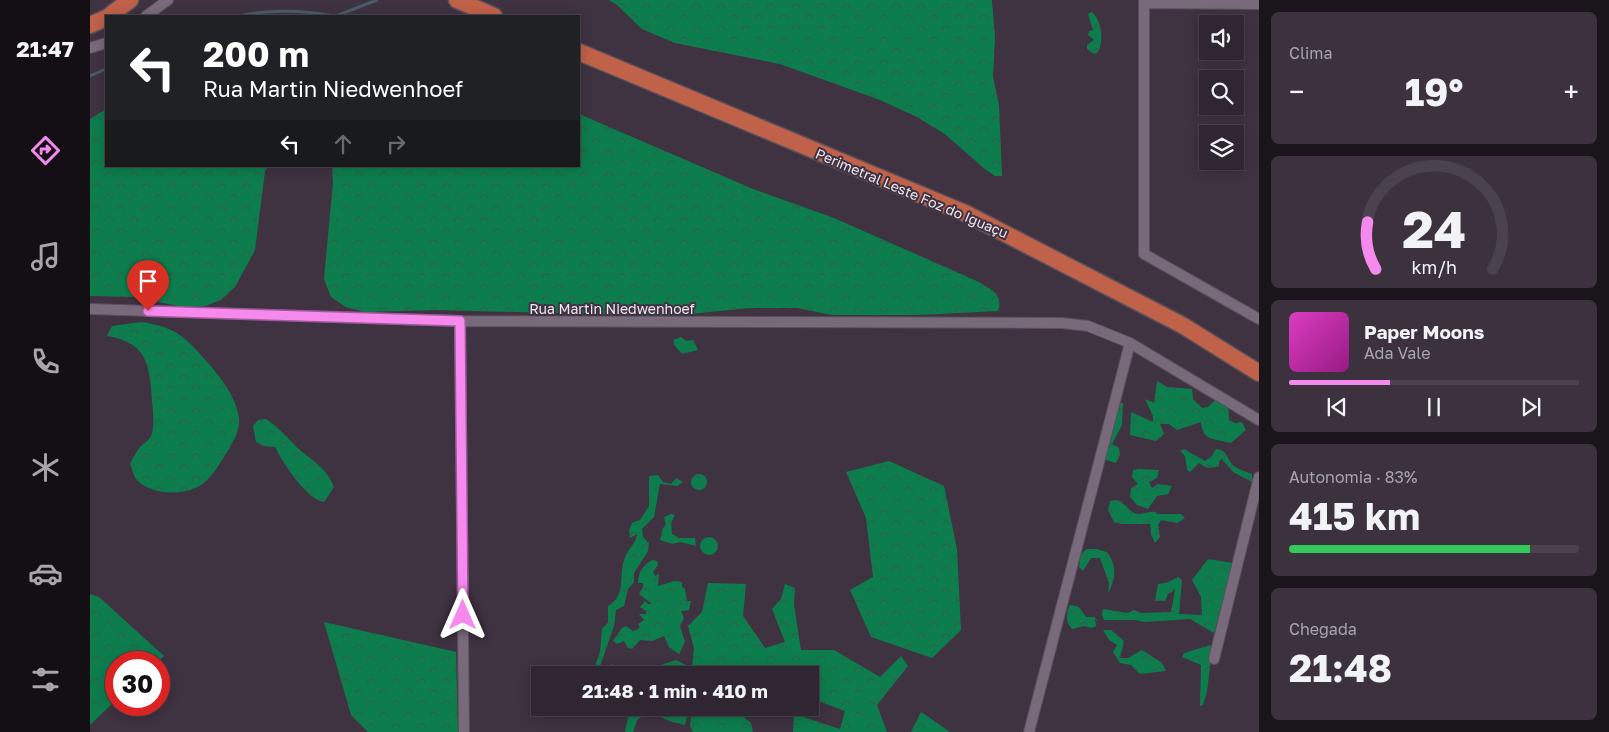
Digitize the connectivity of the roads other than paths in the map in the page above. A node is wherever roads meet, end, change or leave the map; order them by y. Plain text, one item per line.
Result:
1 (130, 0) edge
2 (168, 0) edge
3 (457, 0) edge
4 (1144, 1) edge
5 (1259, 4) edge
6 (111, 15) edge
7 (147, 15) edge
8 (492, 15) edge
9 (105, 18) edge
10 (90, 25) edge
11 (105, 43) edge
12 (90, 48) edge
13 (580, 52) edge
14 (90, 309) edge
15 (1259, 319) edge
16 (460, 321) junction
17 (1130, 343) junction
18 (1259, 373) edge
19 (1259, 420) edge
20 (1259, 477) edge
21 (1214, 659) dead end
22 (464, 732) edge
23 (1028, 732) edge

1 - 6 highway
2 - 7 street
3 - 8 highway
4 - 5 street
4 - 15 street
9 - 10 highway
11 - 12 street
13 - 18 highway, Perimetral Leste Foz do Iguaçu
14 - 16 street, Rua Martin Niedwenhoef
16 - 17 street, Rua Martin Niedwenhoef
16 - 22 street
17 - 19 street, Rua Martin Niedwenhoef
17 - 23 street
20 - 21 street

